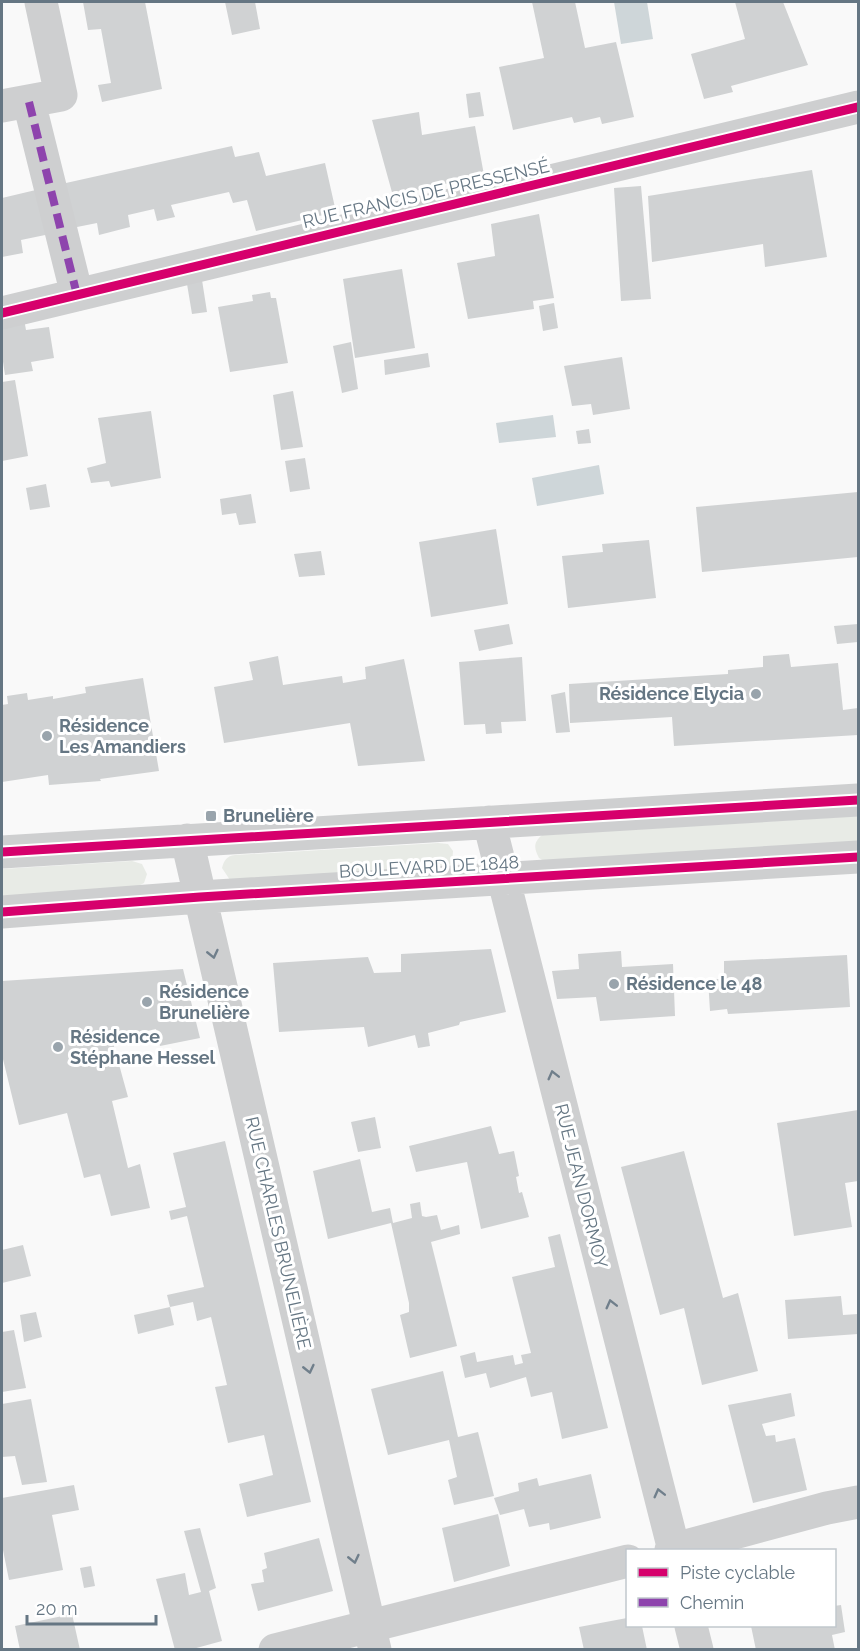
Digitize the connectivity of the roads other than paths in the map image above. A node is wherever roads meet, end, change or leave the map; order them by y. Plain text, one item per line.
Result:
1 (41, 2) edge
2 (15, 104) edge
3 (858, 107) edge
4 (77, 295) junction
5 (2, 313) edge
6 (858, 800) edge
7 (489, 822) junction
8 (188, 840) junction
9 (2, 852) edge
10 (858, 857) edge
11 (503, 879) junction
12 (200, 897) junction
13 (2, 912) edge
14 (843, 1505) edge
15 (673, 1549) edge
16 (677, 1549) edge
17 (626, 1562) edge
18 (691, 1627) edge
19 (372, 1638) edge
20 (275, 1650) edge
21 (697, 1650) edge

1 - 2 street
2 - 4 street
3 - 4 street, RUE FRANCIS DE PRESSENSÉ
4 - 5 street, RUE FRANCIS DE PRESSENSÉ
6 - 7 street
7 - 8 street
7 - 11 street, RUE JEAN DORMOY
8 - 9 street
8 - 12 street, RUE CHARLES BRUNELIÈRE
10 - 11 street, BOULEVARD DE 1848
11 - 12 street, BOULEVARD DE 1848
15 -> 11 street, RUE JEAN DORMOY
12 - 13 street, BOULEVARD DE 1848
12 -> 19 street, RUE CHARLES BRUNELIÈRE
14 - 16 street
17 - 19 street
18 - 21 street
19 - 20 street

